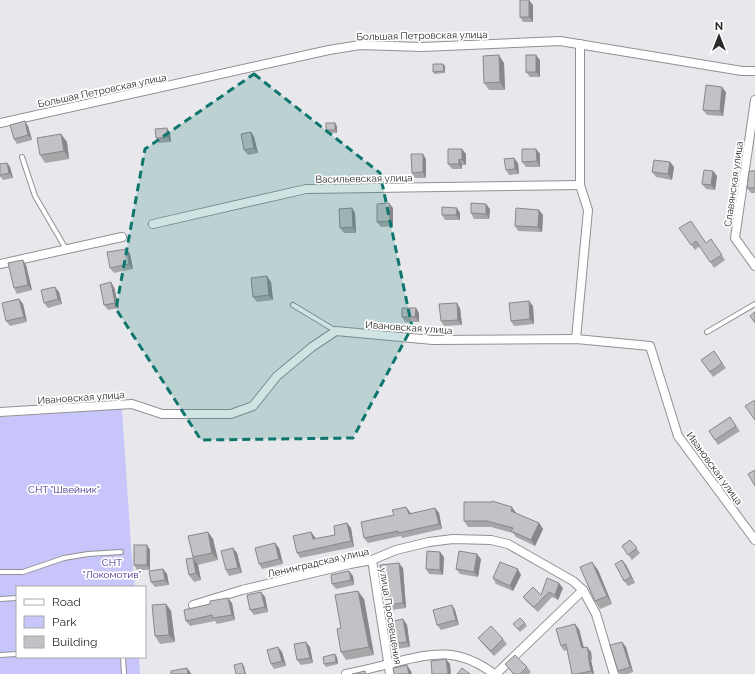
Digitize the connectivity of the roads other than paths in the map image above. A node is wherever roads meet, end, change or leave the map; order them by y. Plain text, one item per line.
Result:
1 (580, 44) junction
2 (755, 71) edge
3 (755, 100) edge
4 (0, 123) edge
5 (22, 157) dead end
6 (580, 185) junction
7 (153, 224) dead end
8 (122, 237) dead end
9 (66, 249) junction
10 (0, 264) edge
11 (755, 266) edge
12 (755, 304) edge
13 (293, 305) dead end
14 (336, 331) junction
15 (707, 332) dead end
16 (576, 339) junction
17 (0, 412) edge
18 (755, 540) edge
19 (121, 552) dead end
20 (372, 560) junction
21 (0, 572) edge
22 (583, 590) junction
23 (0, 598) edge
24 (16, 598) edge
25 (193, 605) dead end
26 (16, 654) edge
27 (0, 655) edge
28 (123, 658) edge
29 (389, 664) junction
30 (124, 674) edge
31 (346, 674) edge
32 (390, 674) edge
33 (495, 674) edge
34 (614, 674) edge

1 - 2 street, Большая Петровская улица
1 - 4 street, Большая Петровская улица
1 - 6 street
3 - 11 street, Славянская улица
5 - 9 lane
6 - 7 street, Васильевская улица
6 - 16 street
8 - 9 street
9 - 10 street
12 - 15 lane
13 - 14 lane
14 - 16 street, Ивановская улица
14 - 17 street, Ивановская улица
16 - 18 street, Ивановская улица
19 - 21 lane
20 - 22 street, Ленинградская улица
20 - 25 street, Ленинградская улица
20 - 29 street, улица Просвещения
22 - 33 street
22 - 34 street, Ленинградская улица
23 - 24 lane
26 - 27 lane
28 - 30 lane
29 - 31 street
29 - 32 street, улица Просвещения
29 - 33 street

